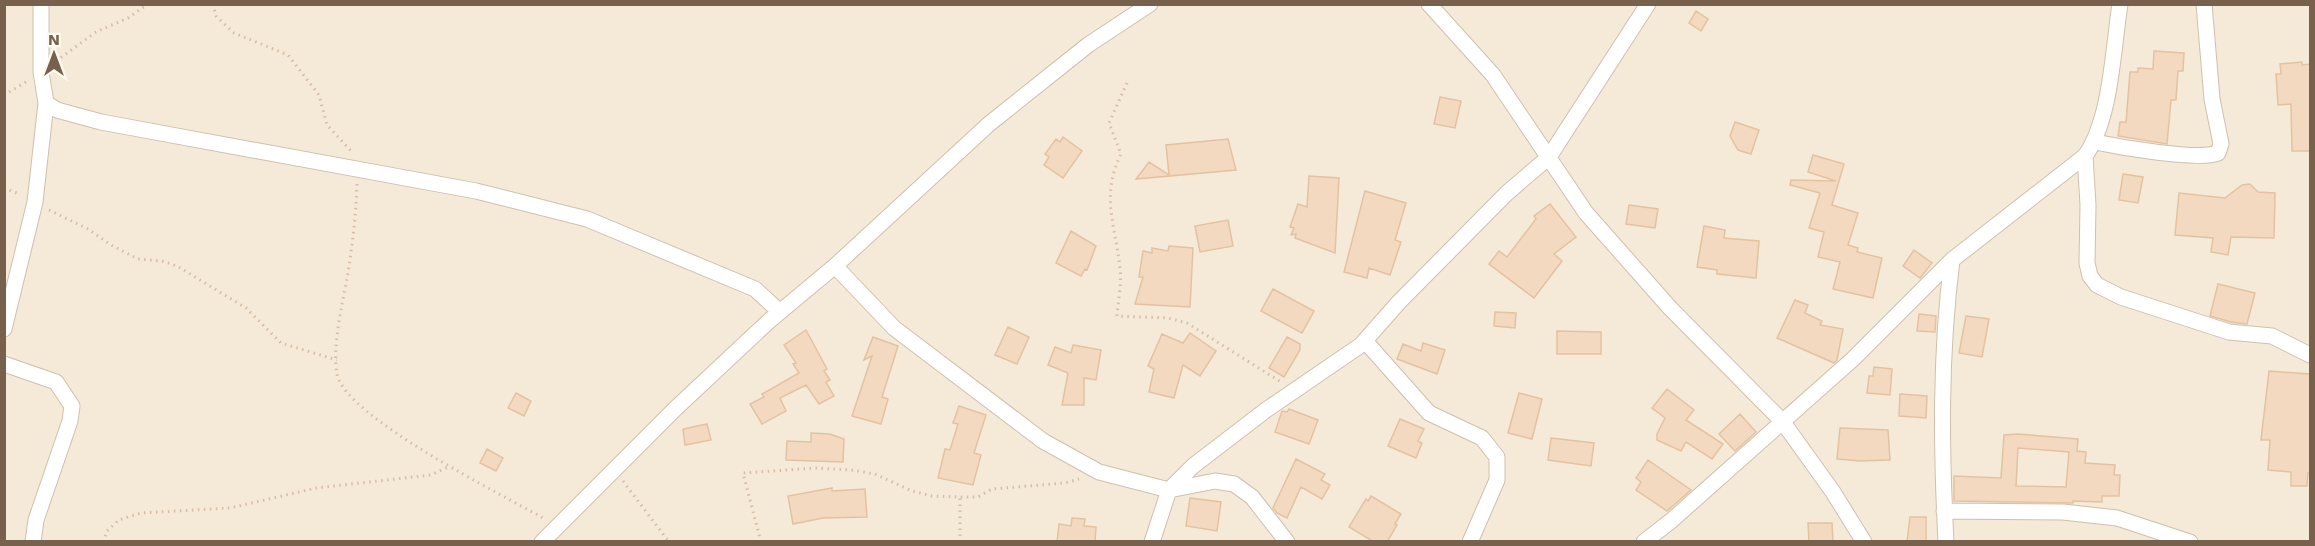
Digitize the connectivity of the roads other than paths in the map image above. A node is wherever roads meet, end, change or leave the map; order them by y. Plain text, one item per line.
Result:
1 (41, 4) edge
2 (1150, 4) edge
3 (1429, 4) edge
4 (1648, 4) edge
5 (2120, 4) edge
6 (2204, 4) edge
7 (46, 103) junction
8 (2095, 142) junction
9 (2085, 156) junction
10 (1549, 157) junction
11 (1952, 260) junction
12 (835, 266) junction
13 (780, 312) junction
14 (4, 329) edge
15 (1365, 341) junction
16 (2310, 355) edge
17 (4, 364) edge
18 (1782, 421) junction
19 (1169, 490) junction
20 (1944, 511) junction
21 (33, 542) edge
22 (542, 542) edge
23 (1152, 542) edge
24 (1287, 542) edge
25 (1470, 542) edge
26 (1644, 542) edge
27 (1864, 542) edge
28 (1946, 542) edge
29 (2190, 542) edge

1 - 7 street
2 - 12 street
3 - 10 street
4 - 10 street
5 - 8 street
6 - 8 street
7 - 13 street
7 - 14 street
8 - 9 street
9 - 11 street
9 - 16 street
10 - 15 street
10 - 18 street
11 - 18 street
11 - 20 street
12 - 13 street
12 - 19 street
13 - 22 street
15 - 19 street
15 - 25 street
17 - 21 street
18 - 26 street
18 - 27 street
19 - 23 street
19 - 24 street
20 - 28 street
20 - 29 street

